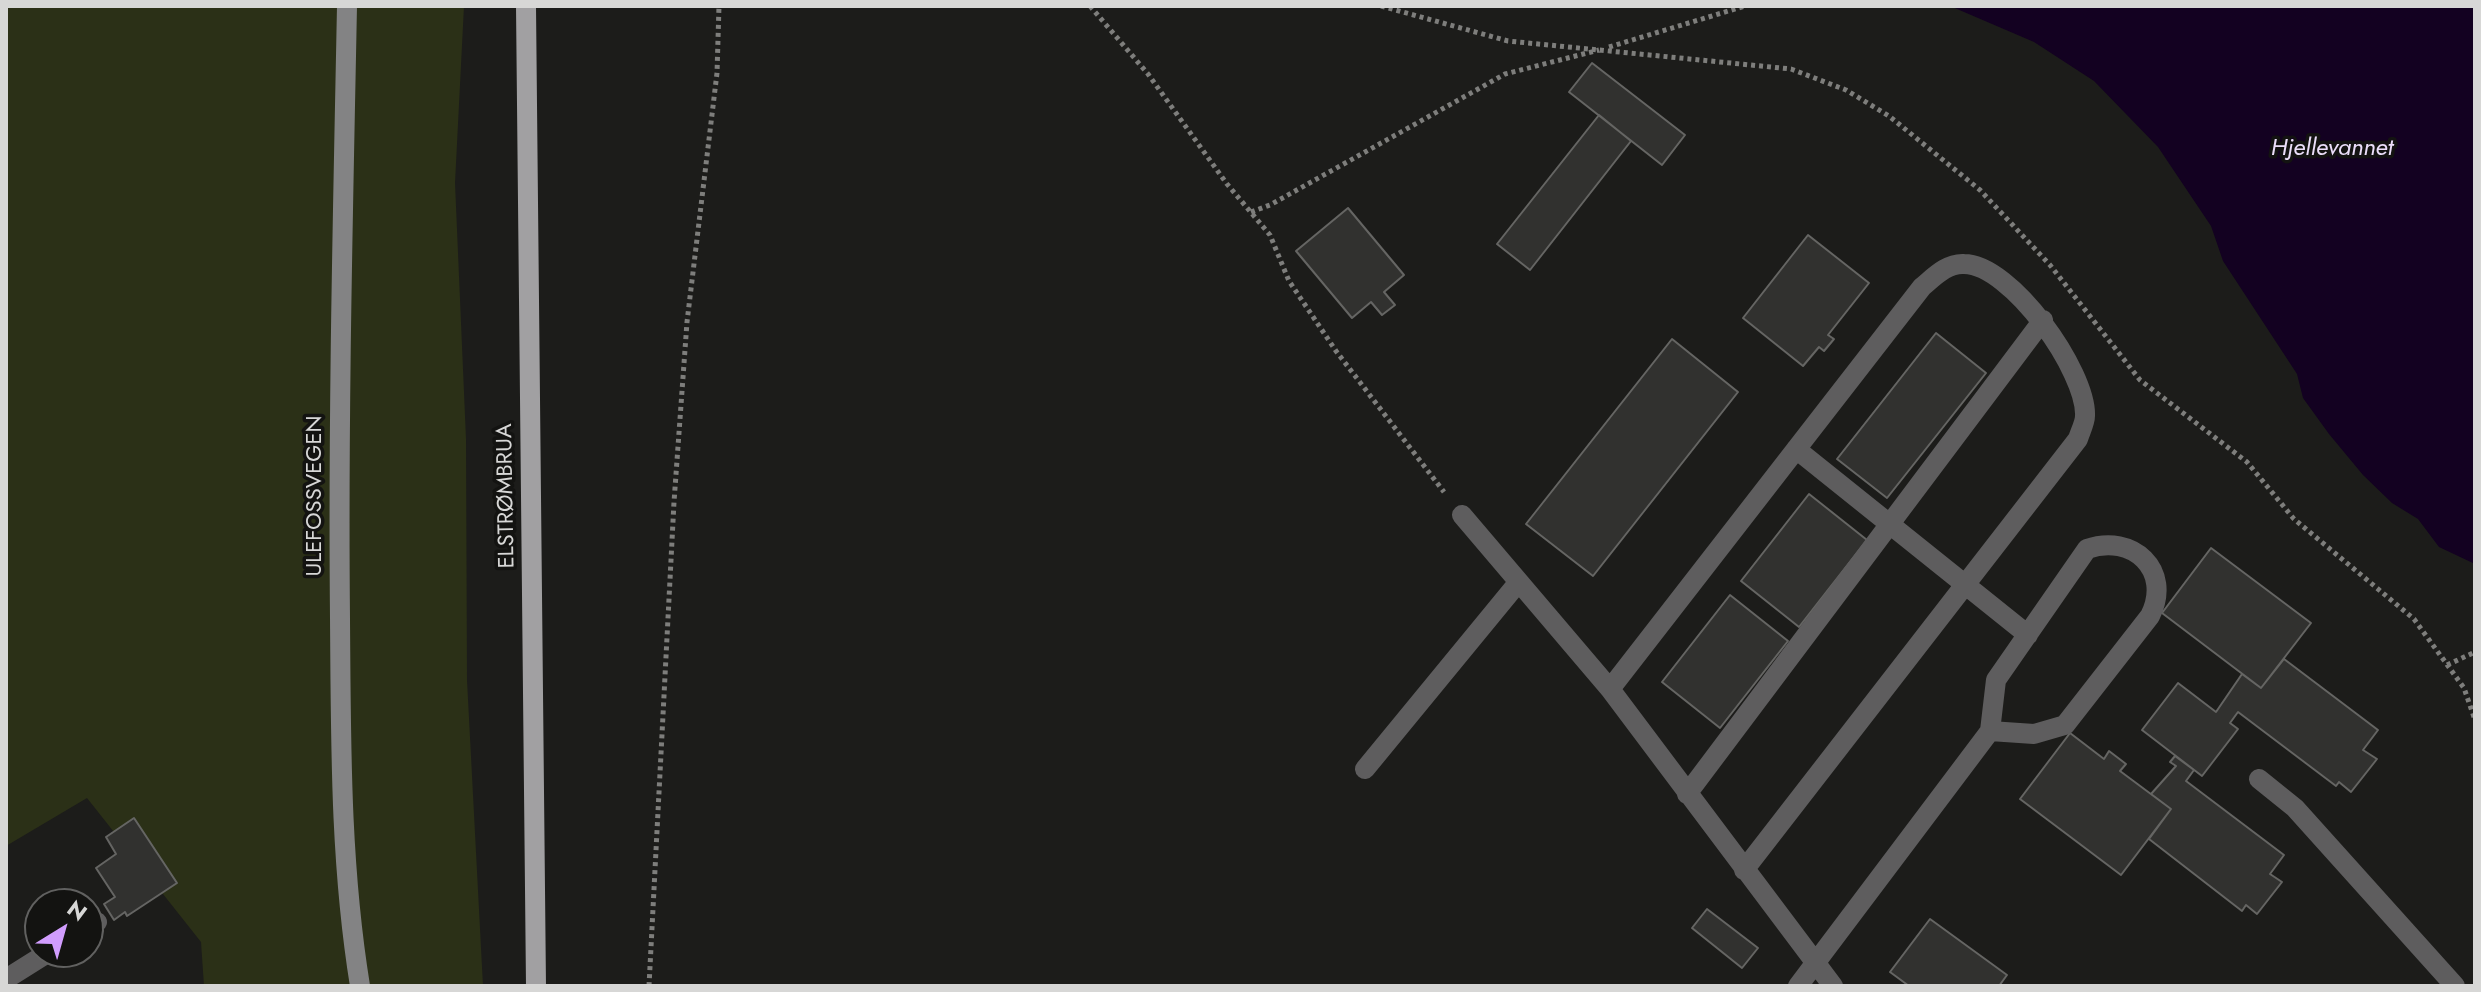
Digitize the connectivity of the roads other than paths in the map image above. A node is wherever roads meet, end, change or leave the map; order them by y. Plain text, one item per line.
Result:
1 (347, 6) edge
2 (526, 6) edge
3 (2043, 320) junction
4 (1796, 449) junction
5 (1462, 515) road end
6 (1889, 524) junction
7 (1517, 584) junction
8 (1965, 584) junction
9 (2028, 635) junction
10 (1610, 689) junction
11 (1990, 731) junction
12 (1365, 769) dead end
13 (2259, 779) dead end
14 (1687, 794) junction
15 (1744, 870) junction
16 (1816, 966) junction
17 (24, 968) edge
18 (6, 979) edge
19 (360, 986) edge
20 (536, 986) edge
21 (1798, 986) edge
22 (1833, 986) edge
23 (2455, 986) edge

1 - 19 street, ULEFOSSVEGEN
2 - 20 main road, ELSTRØMBRUA
3 - 4 lane
3 - 6 lane
3 - 8 lane
4 - 6 lane
4 - 10 lane
5 - 7 lane
6 - 8 lane
6 - 14 lane
7 - 10 lane
7 - 12 lane
8 - 9 lane
8 - 15 lane
9 - 11 lane
9 - 11 lane
10 - 14 lane
11 - 16 lane
13 - 23 lane
14 - 15 lane
15 - 16 lane
16 - 21 lane
16 - 22 lane
17 - 18 lane

